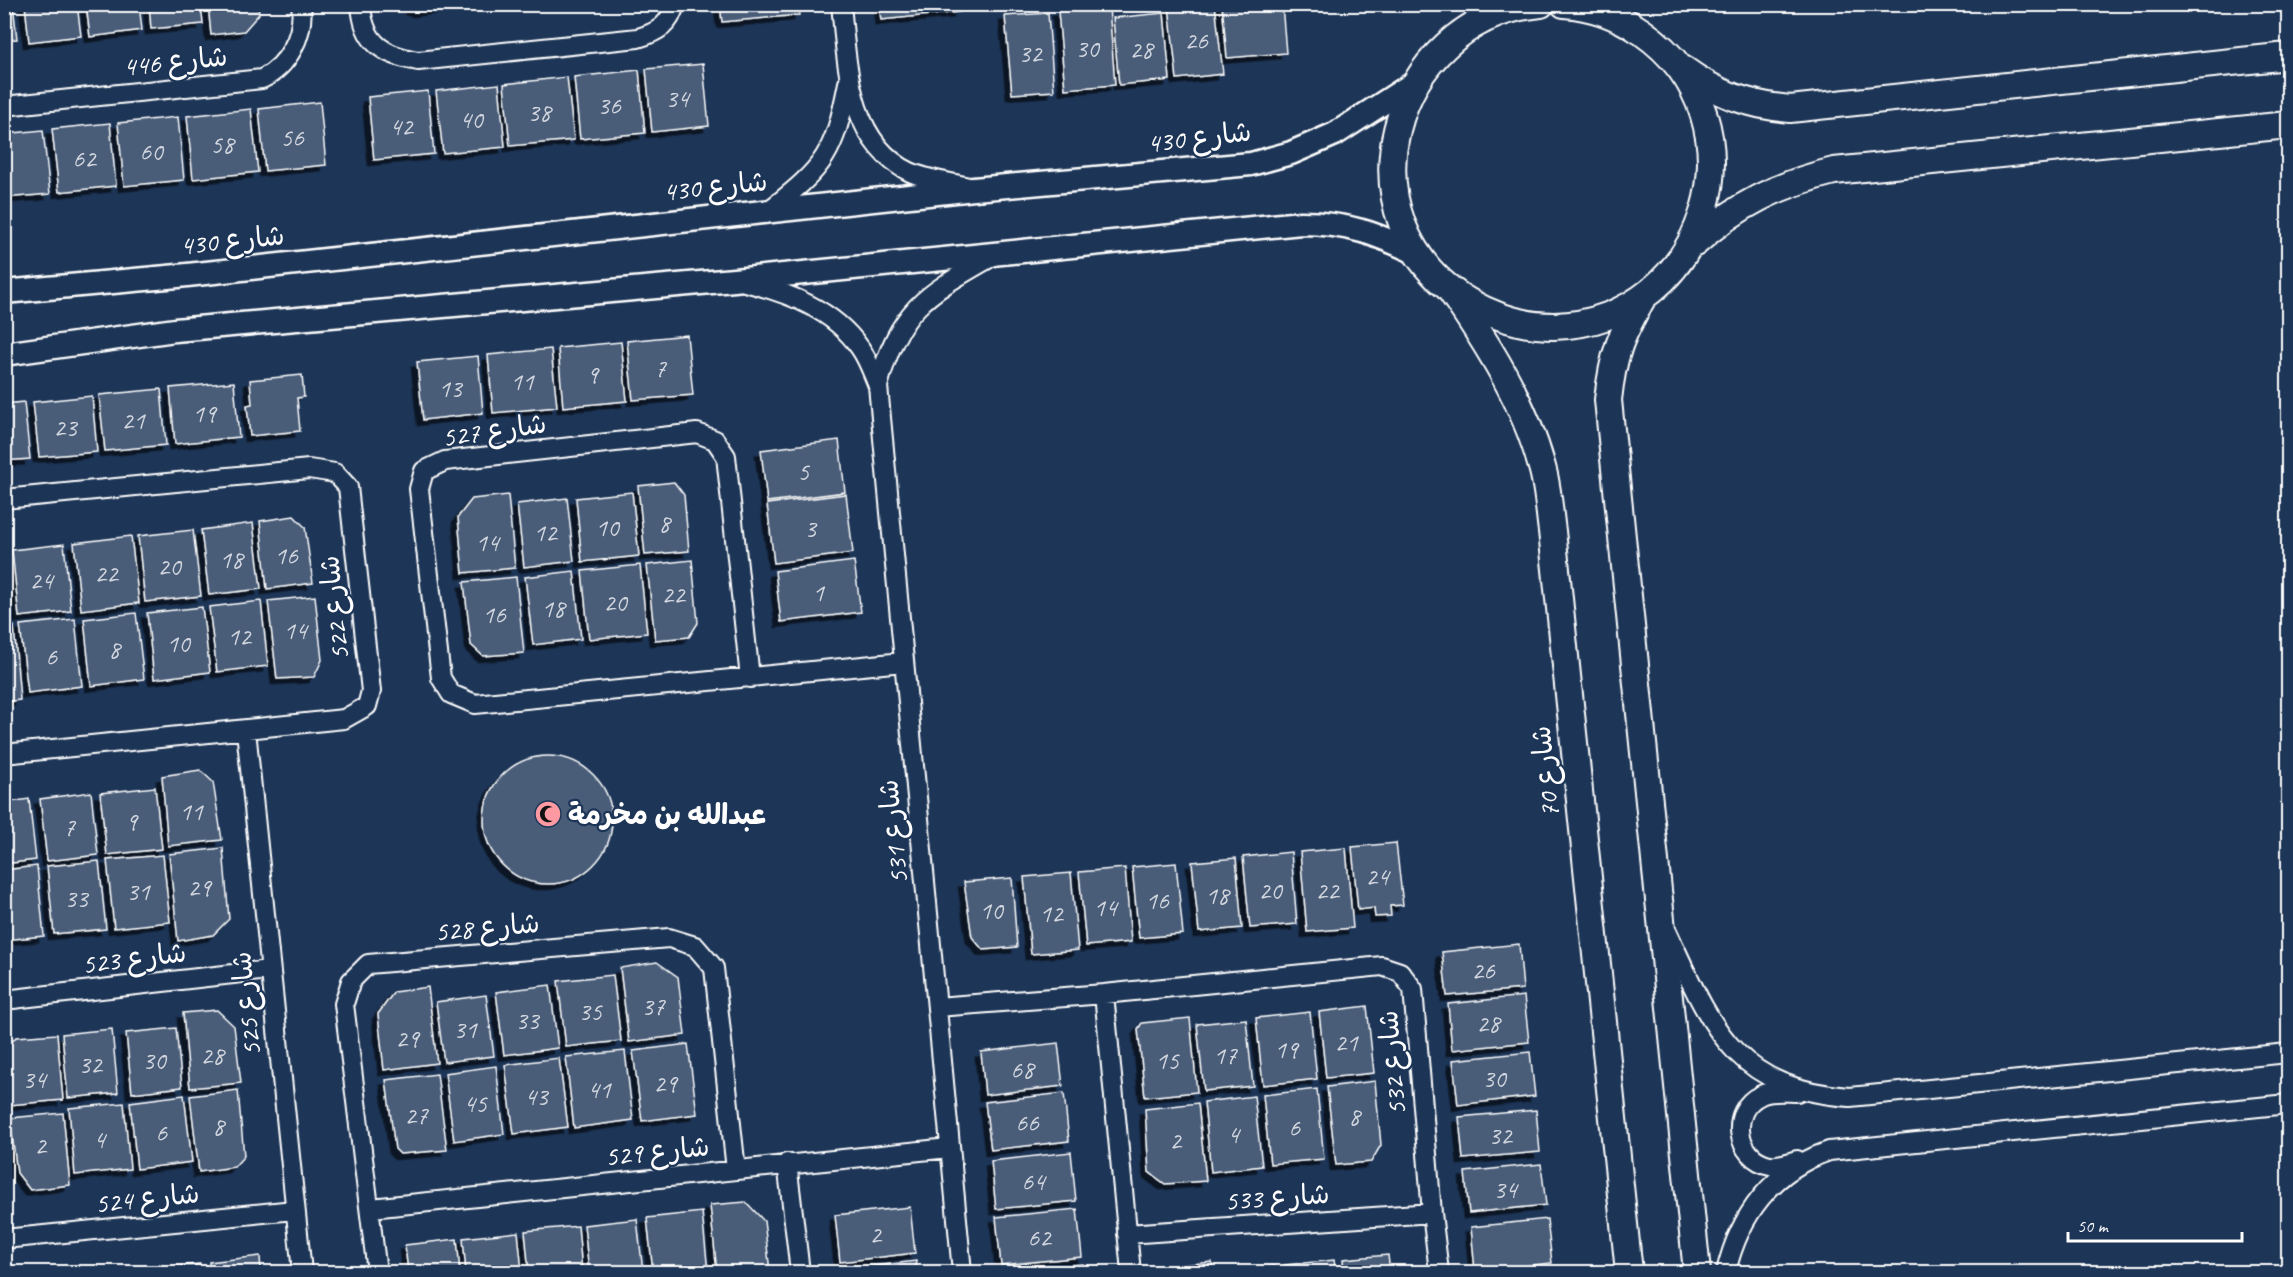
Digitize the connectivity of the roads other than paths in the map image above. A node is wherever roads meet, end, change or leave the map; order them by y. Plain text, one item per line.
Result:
1 (301, 4) edge
2 (361, 4) edge
3 (675, 4) edge
4 (841, 4) edge
5 (1475, 4) edge
6 (1541, 4) edge
7 (1564, 4) edge
8 (1613, 11) edge
9 (1462, 32) junction
10 (2289, 56) edge
11 (1679, 67) junction
12 (849, 78) junction
13 (1414, 83) junction
14 (4, 106) edge
15 (2289, 125) edge
16 (974, 189) junction
17 (768, 211) junction
18 (1688, 249) junction
19 (998, 253) junction
20 (1419, 254) junction
21 (734, 280) junction
22 (1449, 288) junction
23 (4, 292) edge
24 (1643, 297) junction
25 (4, 354) edge
26 (878, 386) junction
27 (4, 500) edge
28 (903, 662) junction
29 (750, 678) junction
30 (246, 730) junction
31 (4, 754) edge
32 (1662, 920) junction
33 (269, 970) junction
34 (1104, 994) junction
35 (4, 1000) edge
36 (938, 1007) junction
37 (2289, 1053) edge
38 (1805, 1092) junction
39 (2289, 1104) edge
40 (949, 1148) junction
41 (1809, 1157) junction
42 (788, 1163) junction
43 (736, 1170) junction
44 (371, 1208) junction
45 (294, 1210) junction
46 (1432, 1213) junction
47 (1127, 1234) junction
48 (4, 1239) edge
49 (302, 1272) edge
50 (377, 1272) edge
51 (800, 1272) edge
52 (962, 1272) edge
53 (1131, 1272) edge
54 (1439, 1272) edge
55 (1629, 1272) edge
56 (1697, 1272) edge
57 (1726, 1272) edge

1 - 14 street, شارع 446
2 - 3 street
4 - 12 street
5 - 9 main road
6 - 9 main road
7 - 8 main road
8 - 11 main road
9 - 13 main road
10 - 11 main road
11 - 18 main road
12 - 16 street
12 - 17 street
13 - 16 street, شارع 430
13 - 20 main road
15 - 18 main road
16 - 17 street, شارع 430
17 - 23 street, شارع 430
18 - 24 main road
19 - 20 street
19 - 21 street
19 - 26 street, شارع 531
20 - 22 main road
21 - 25 street
21 - 26 street, شارع 531
22 - 24 main road
22 - 55 main road, شارع 70
24 - 32 main road
26 - 28 street, شارع 531
27 - 30 street, شارع 522
28 - 29 street, شارع 527
28 - 36 street, شارع 531
29 - 29 street, شارع 527
30 - 31 street, شارع 522
30 - 33 street, شارع 525
32 - 38 street
32 - 56 main road
33 - 35 street, شارع 523
33 - 45 street, شارع 525
34 - 36 street, شارع 532
34 - 46 street, شارع 532
34 - 47 street
36 - 40 street, شارع 531
37 - 38 street
38 - 41 street
39 - 41 street
40 - 42 street, شارع 529
40 - 52 street, شارع 531
41 - 57 street
42 - 43 street, شارع 529
42 - 51 street
43 - 44 street, شارع 529
43 - 44 street, شارع 528
44 - 50 street, شارع 528
45 - 48 street, شارع 524
45 - 49 street, شارع 525
46 - 47 street, شارع 533
46 - 54 street, شارع 532
47 - 53 street

